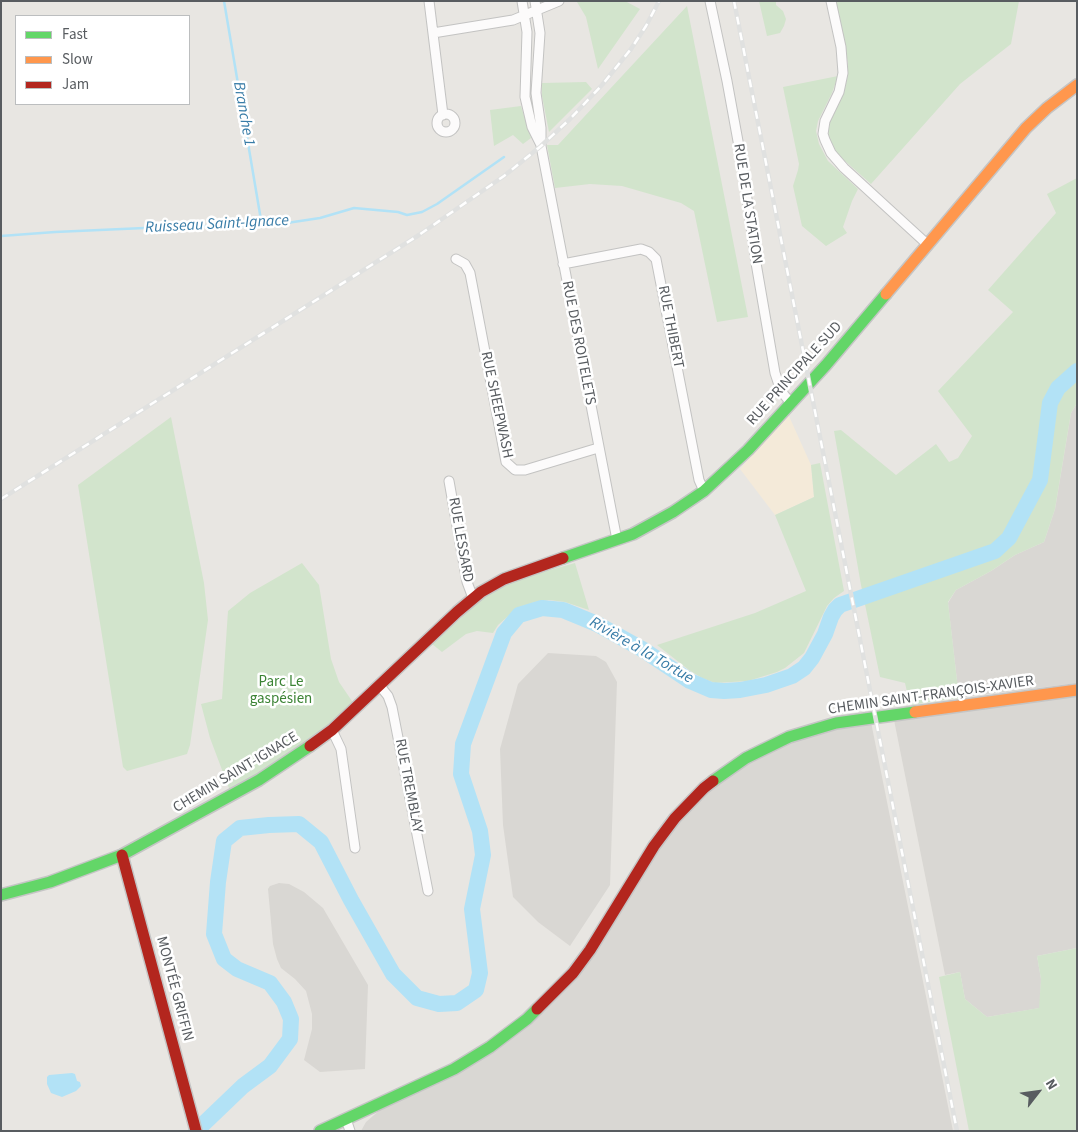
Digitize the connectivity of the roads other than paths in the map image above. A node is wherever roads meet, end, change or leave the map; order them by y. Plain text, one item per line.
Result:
1 (429, 1) edge
2 (522, 1) edge
3 (559, 1) edge
4 (710, 1) edge
5 (831, 1) edge
6 (536, 6) edge
7 (525, 15) junction
8 (433, 33) junction
9 (1077, 85) edge
10 (443, 115) dead end
11 (541, 146) junction
12 (927, 244) junction
13 (456, 259) dead end
14 (563, 264) junction
15 (790, 402) junction
16 (598, 448) junction
17 (449, 481) dead end
18 (704, 491) junction
19 (617, 540) junction
20 (473, 598) junction
21 (380, 686) junction
22 (1077, 690) edge
23 (332, 730) junction
24 (355, 848) dead end
25 (122, 855) junction
26 (428, 891) dead end
27 (1, 895) edge
28 (346, 1119) junction
29 (196, 1131) edge
30 (320, 1131) edge
31 (350, 1131) edge

1 - 8 street
2 - 7 street, RUE DES ROITELETS
3 - 6 street
4 - 15 street, RUE DE LA STATION
5 - 12 street
6 - 7 street
6 - 11 street, RUE DES ROITELETS
7 - 8 street
7 - 11 street, RUE DES ROITELETS
8 - 10 street
9 - 12 street, RUE PRINCIPALE SUD
11 - 14 street, RUE DES ROITELETS
12 - 15 street, RUE PRINCIPALE SUD
13 - 16 street, RUE SHEEPWASH
14 - 16 street, RUE DES ROITELETS
14 - 18 street, RUE THIBERT
15 - 18 street, RUE PRINCIPALE SUD
16 - 19 street, RUE DES ROITELETS
17 - 20 street, RUE LESSARD
18 - 19 street, RUE PRINCIPALE SUD
19 - 20 street, RUE PRINCIPALE SUD
20 - 21 street, CHEMIN SAINT-IGNACE
21 - 23 street, CHEMIN SAINT-IGNACE
21 - 26 street, RUE TREMBLAY
22 - 28 street, CHEMIN SAINT-FRANÇOIS-XAVIER
23 - 24 street
23 - 25 street, CHEMIN SAINT-IGNACE
25 - 27 street, CHEMIN SAINT-IGNACE
25 - 29 street, MONTÉE GRIFFIN
28 - 30 street, CHEMIN SAINT-FRANÇOIS-XAVIER
28 - 31 street

